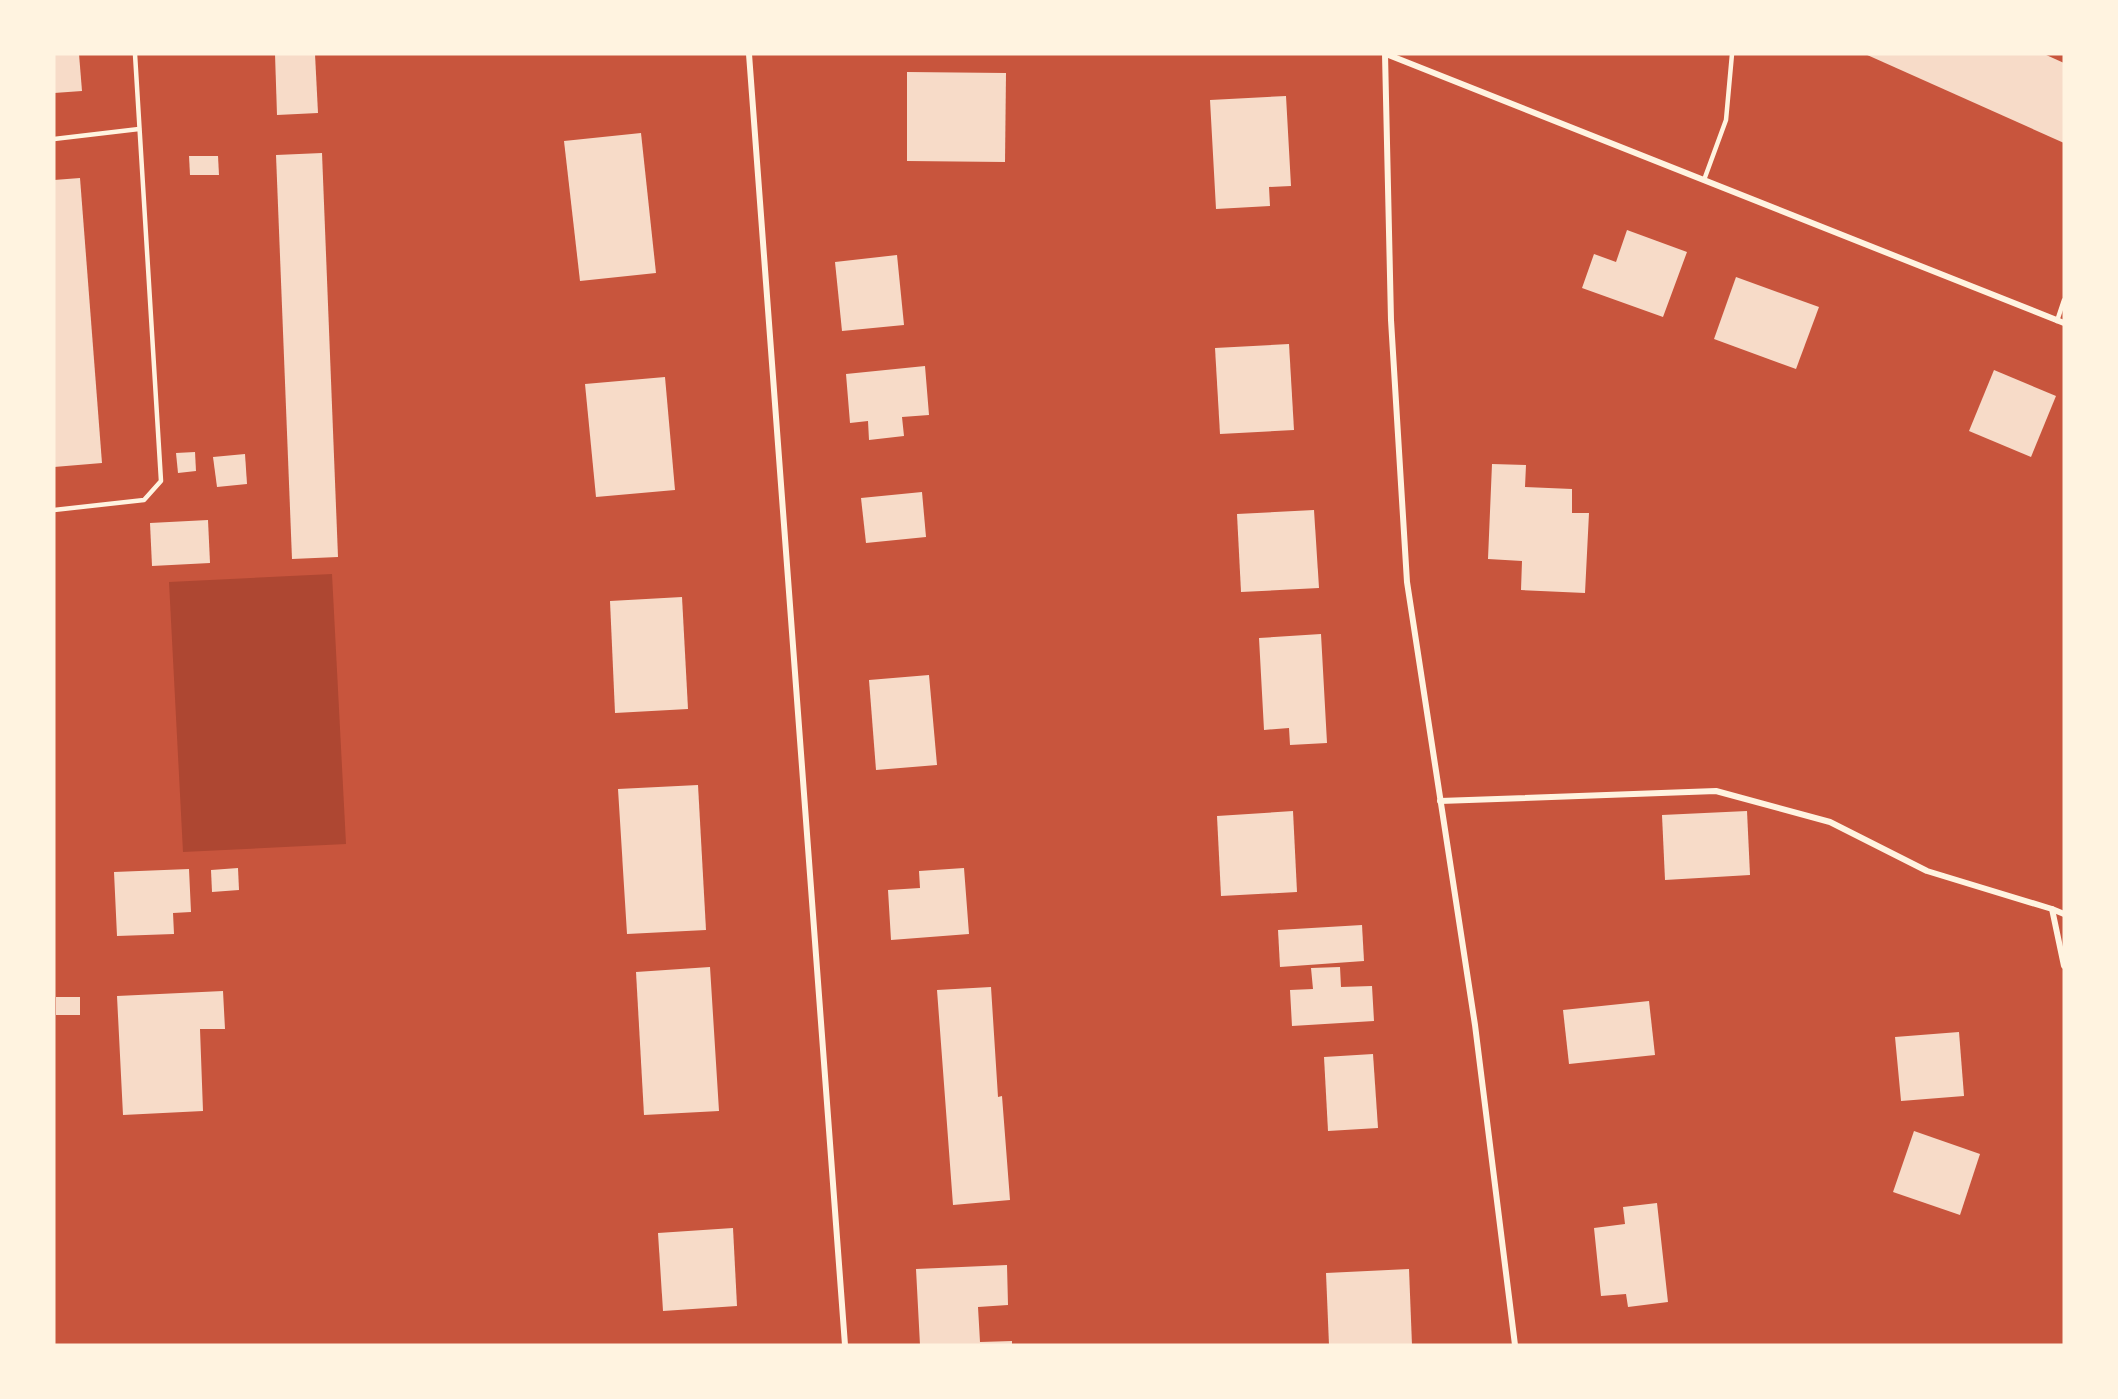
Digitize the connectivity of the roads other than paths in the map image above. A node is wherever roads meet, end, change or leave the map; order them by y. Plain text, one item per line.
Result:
1 (135, 54) edge
2 (749, 54) edge
3 (1386, 54) edge
4 (1732, 54) edge
5 (140, 129) junction
6 (54, 139) edge
7 (1704, 180) junction
8 (2064, 300) edge
9 (2057, 321) junction
10 (2064, 323) edge
11 (54, 510) edge
12 (1440, 801) junction
13 (2052, 909) junction
14 (2064, 914) edge
15 (2064, 966) edge
16 (845, 1345) edge
17 (1515, 1345) edge

1 - 5 lane
2 - 16 street
3 - 7 street
3 - 12 street
4 - 7 lane
5 - 6 lane
5 - 11 lane
7 - 9 street
8 - 9 lane
9 - 10 street
12 - 13 street
12 - 17 street
13 - 14 street
13 - 15 street

